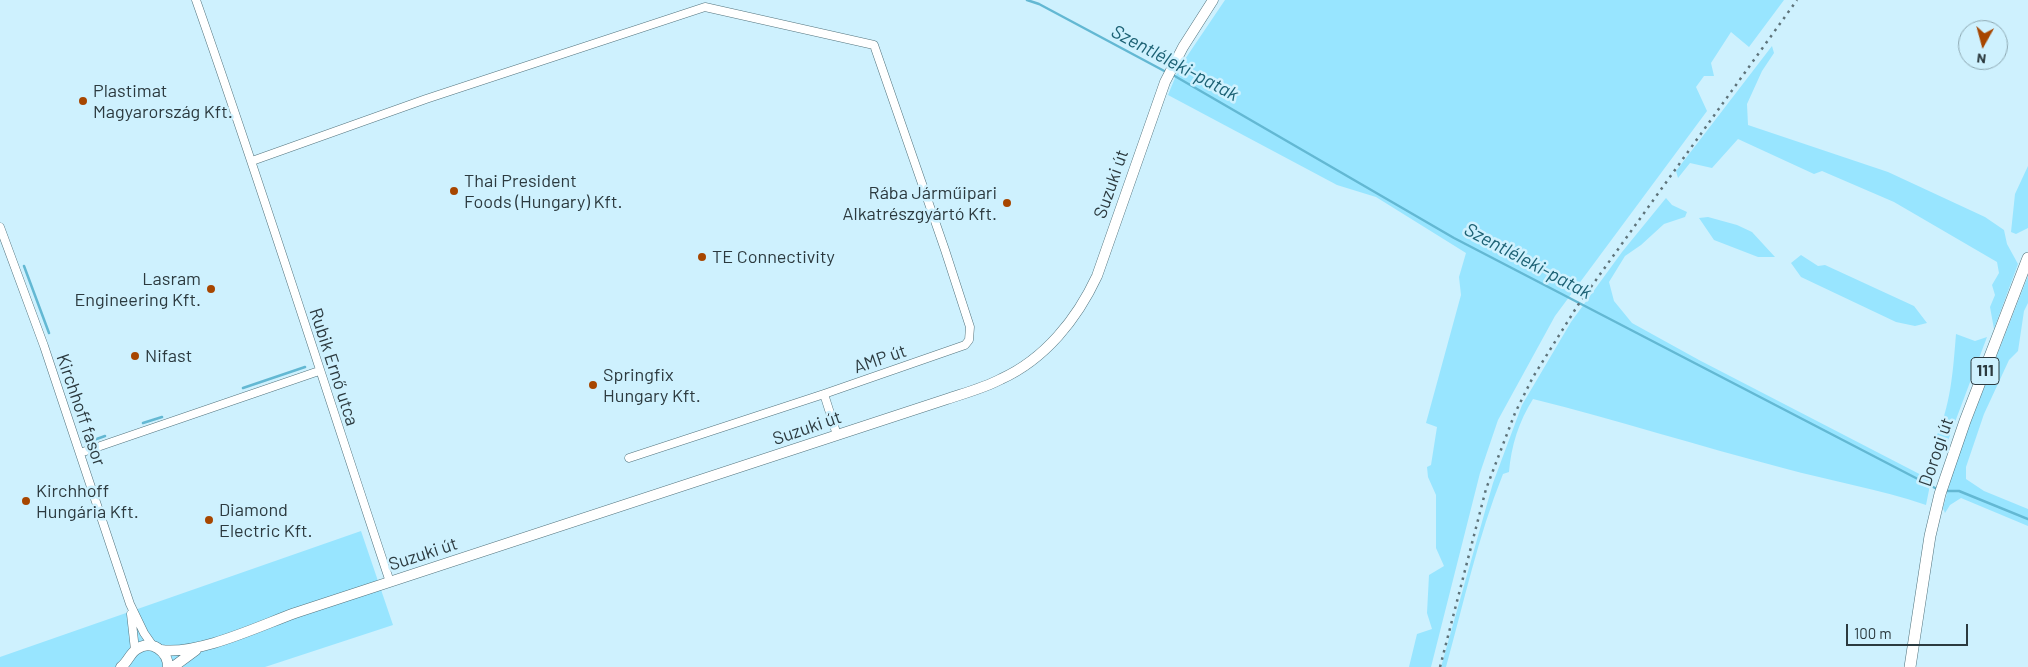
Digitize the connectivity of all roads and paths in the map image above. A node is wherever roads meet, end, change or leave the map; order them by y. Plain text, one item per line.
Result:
1 (196, 0) edge
2 (1213, 0) edge
3 (252, 161) junction
4 (0, 227) edge
5 (2028, 258) edge
6 (319, 371) junction
7 (824, 394) junction
8 (836, 436) junction
9 (80, 453) junction
10 (629, 458) dead end
11 (390, 582) junction
12 (130, 604) junction
13 (202, 646) junction
14 (157, 648) junction
15 (131, 659) edge
16 (121, 667) edge
17 (168, 667) edge
18 (173, 667) edge
19 (1910, 667) edge

1 - 3 street, Rubik Ernő utca
2 - 8 main road, Suzuki út
3 - 6 street, Rubik Ernő utca
3 - 7 street, AMP út
4 - 9 street, Kirchhoff fasor
5 - 19 main road, Dorogi út / 111
6 - 9 street
6 - 11 street, Rubik Ernő utca
7 - 8 street
7 - 10 street, AMP út
8 - 11 main road, Suzuki út
9 - 12 street, Kirchhoff fasor
11 - 13 main road, Suzuki út
12 - 14 street, Kirchhoff fasor
12 - 15 street, Kirchhoff fasor
13 - 14 main road
13 - 18 main road
14 - 15 main road
14 - 17 main road
15 - 16 main road

